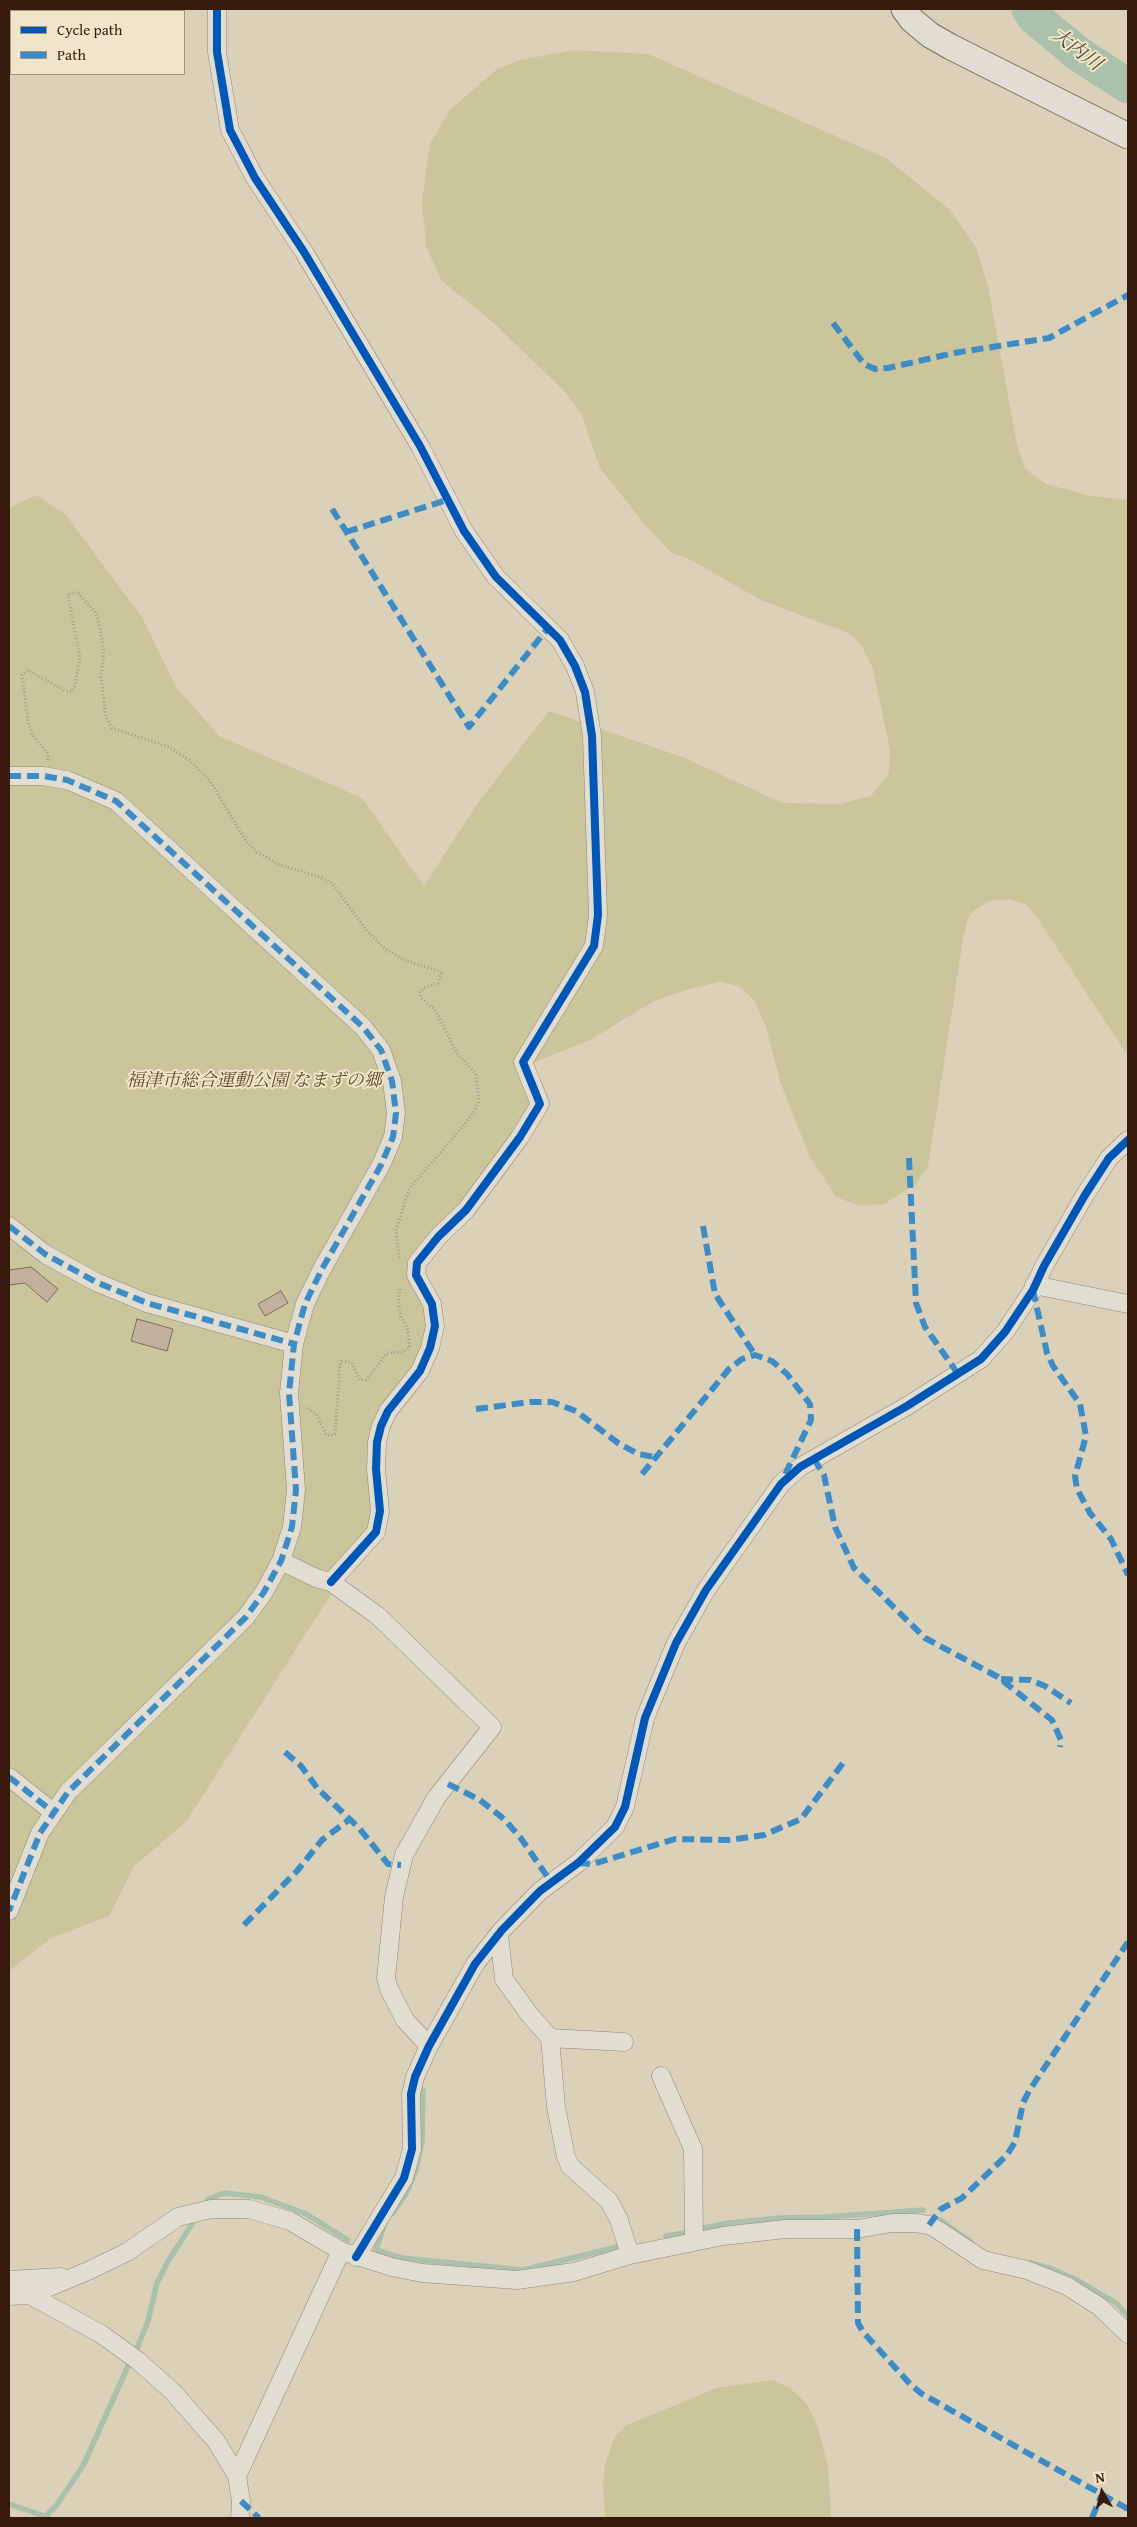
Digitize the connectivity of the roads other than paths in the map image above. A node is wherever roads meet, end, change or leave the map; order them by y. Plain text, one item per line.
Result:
1 (217, 9) edge
2 (904, 9) edge
3 (1128, 136) edge
4 (9, 776) edge
5 (1128, 1140) edge
6 (9, 1226) edge
7 (1034, 1285) junction
8 (1128, 1304) edge
9 (294, 1344) junction
10 (280, 1561) junction
11 (331, 1582) junction
12 (9, 1777) edge
13 (53, 1812) junction
14 (9, 1911) edge
15 (499, 1934) junction
16 (550, 2038) junction
17 (624, 2042) dead end
18 (429, 2046) junction
19 (661, 2076) dead end
20 (694, 2242) junction
21 (349, 2254) junction
22 (630, 2255) junction
23 (71, 2277) junction
24 (9, 2280) edge
25 (30, 2295) junction
26 (9, 2296) edge
27 (1128, 2334) edge
28 (237, 2476) junction
29 (240, 2518) edge

1 - 11 street
2 - 3 street
4 - 9 street
5 - 7 street
6 - 9 street
7 - 8 street
7 - 15 street
9 - 10 street
10 - 11 street
10 - 13 street
11 - 18 street
12 - 13 street
13 - 14 street
15 - 16 street
15 - 18 street
16 - 17 street
16 - 22 street
18 - 21 street
19 - 20 street
20 - 22 street
20 - 27 street
21 - 22 street
21 - 23 street
21 - 28 street
23 - 24 street
23 - 25 street
25 - 26 street
25 - 28 street
28 - 29 street

